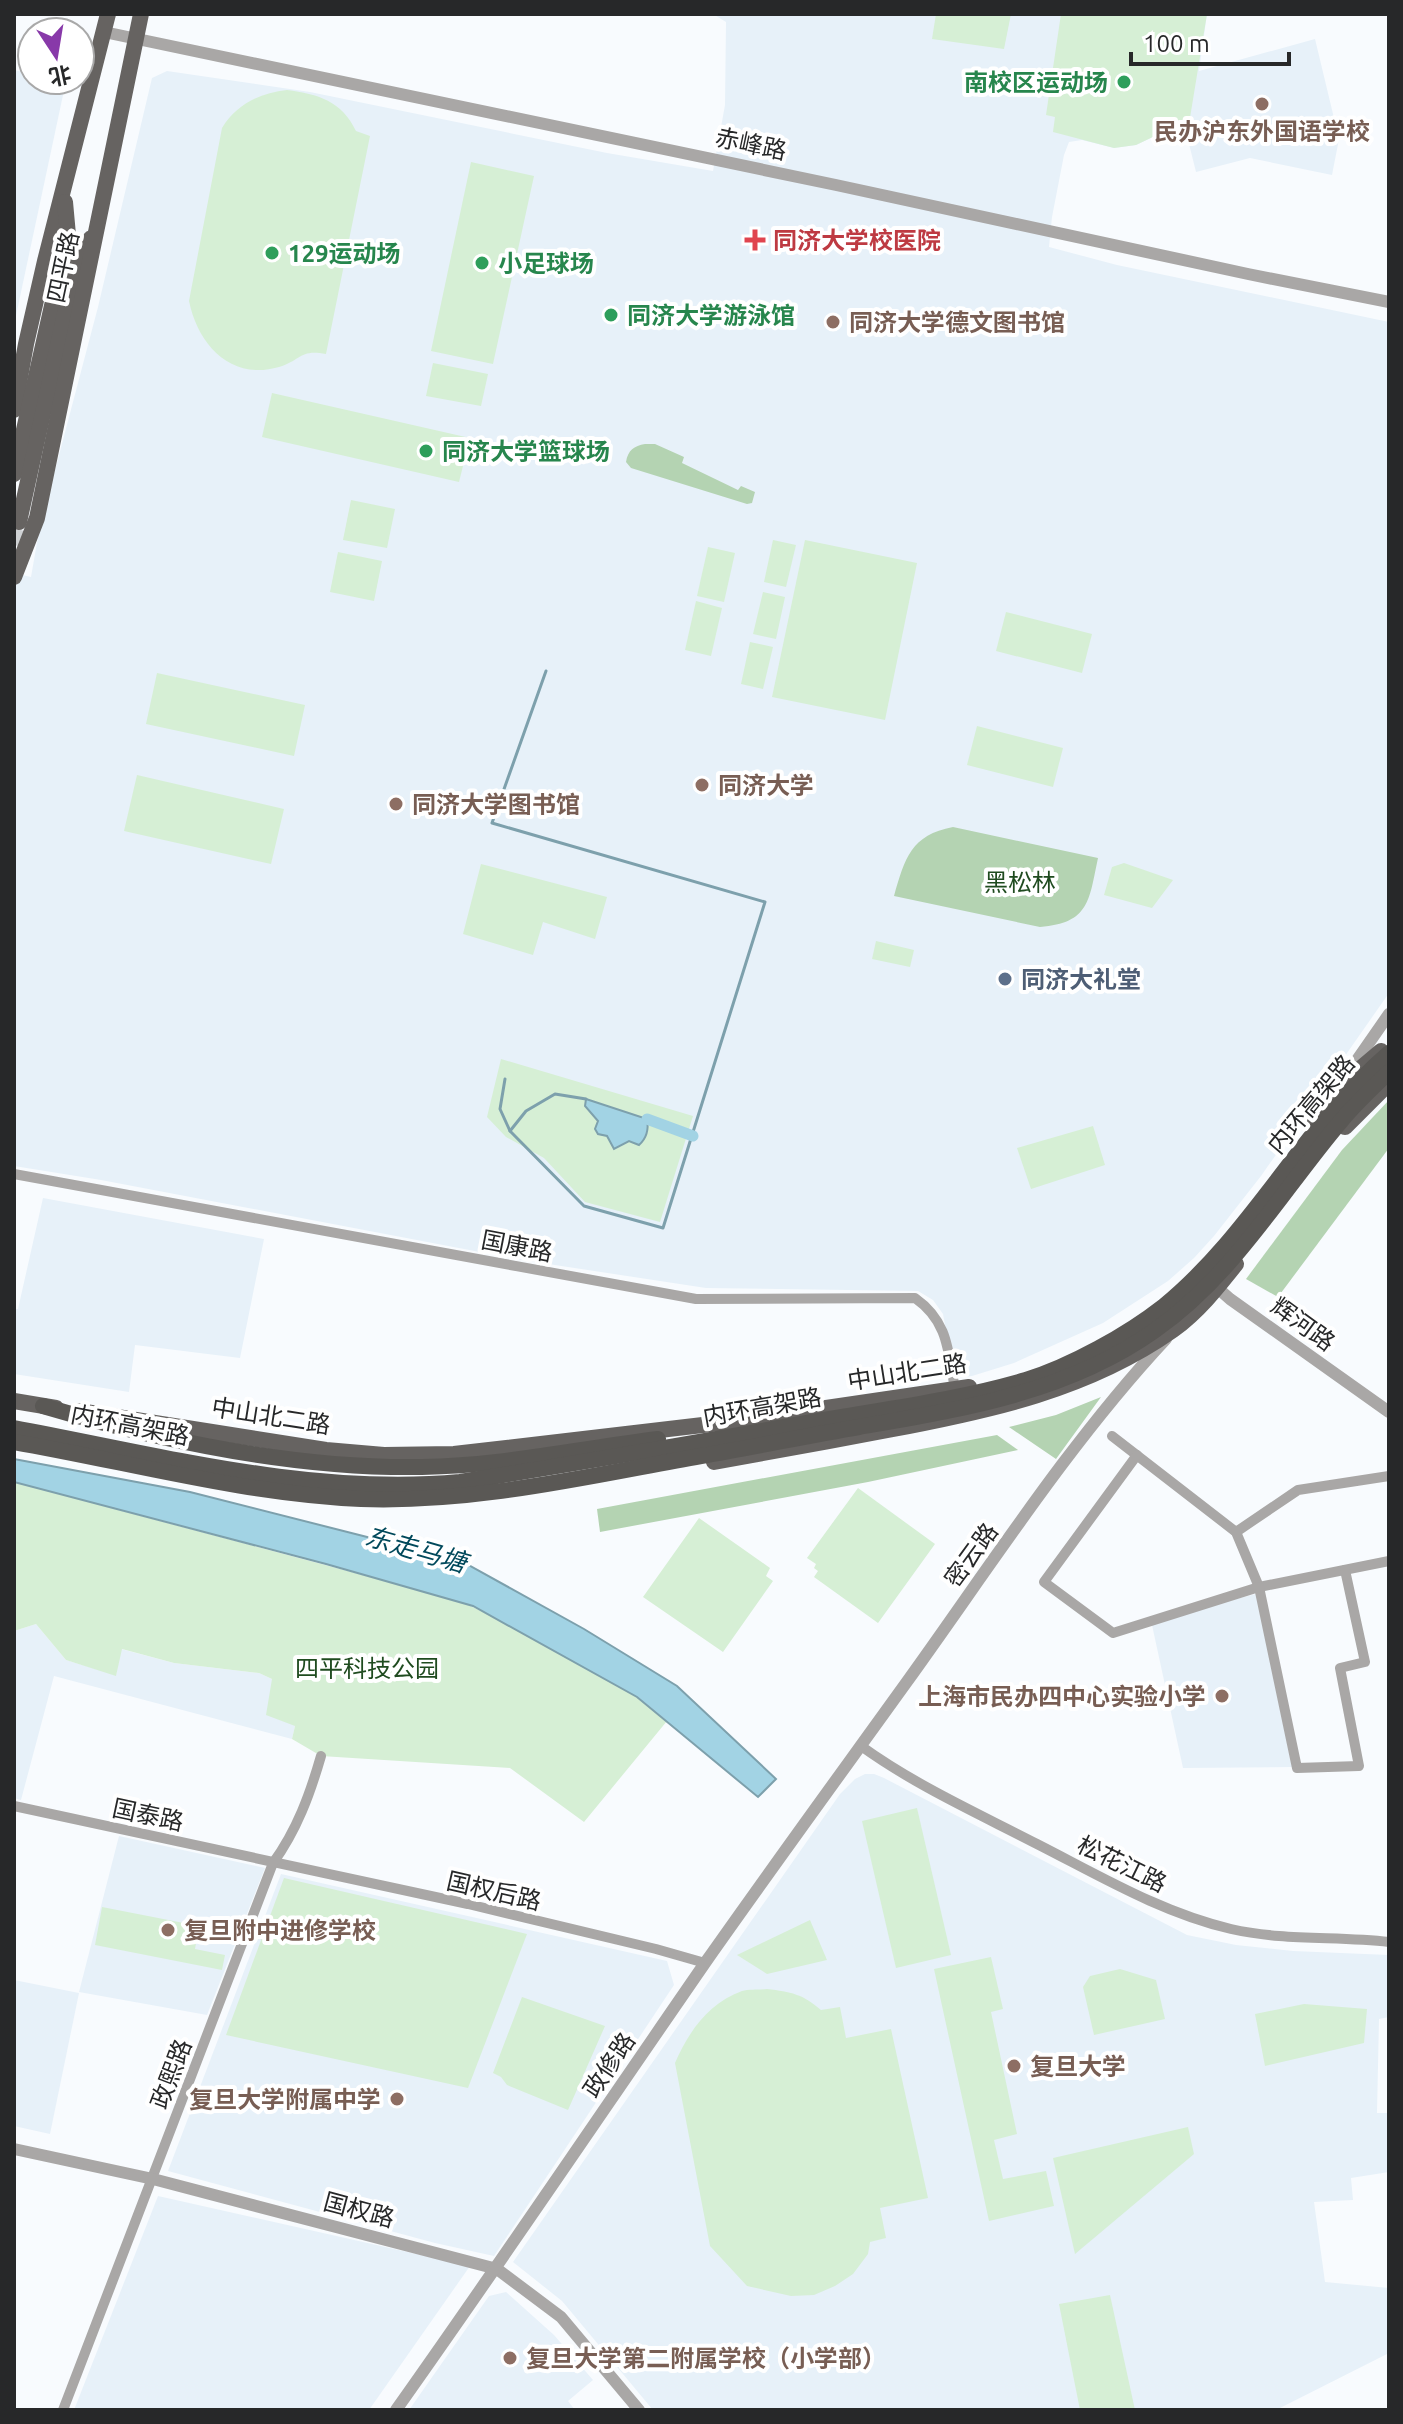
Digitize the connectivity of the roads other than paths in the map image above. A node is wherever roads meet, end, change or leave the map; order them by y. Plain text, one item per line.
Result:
1 (108, 14) edge
2 (141, 14) edge
3 (104, 32) junction
4 (136, 38) junction
5 (64, 193) junction
6 (1389, 302) edge
7 (14, 410) edge
8 (14, 474) edge
9 (26, 526) junction
10 (14, 541) edge
11 (14, 577) edge
12 (1389, 1014) edge
13 (1389, 1045) edge
14 (1389, 1053) edge
15 (1389, 1072) edge
16 (1389, 1083) edge
17 (1329, 1102) junction
18 (14, 1174) edge
19 (1196, 1267) junction
20 (1217, 1288) junction
21 (1176, 1328) junction
22 (1111, 1367) junction
23 (955, 1389) junction
24 (1119, 1391) junction
25 (14, 1401) edge
26 (43, 1406) junction
27 (1389, 1412) edge
28 (858, 1414) junction
29 (14, 1428) edge
30 (1112, 1436) dead end
31 (14, 1442) edge
32 (1137, 1455) junction
33 (1389, 1476) edge
34 (1236, 1532) junction
35 (1389, 1561) edge
36 (1345, 1570) junction
37 (1259, 1587) junction
38 (861, 1746) junction
39 (321, 1756) dead end
40 (14, 1806) edge
41 (273, 1863) junction
42 (1389, 1942) edge
43 (705, 1963) junction
44 (14, 2149) edge
45 (153, 2179) junction
46 (497, 2269) junction
47 (63, 2410) edge
48 (396, 2410) edge
49 (639, 2410) edge

1 - 3 main road, 四平路
2 - 4 main road, 四平路
3 - 4 street, 赤峰路
3 - 5 main road, 四平路
4 - 6 street, 赤峰路
4 - 9 main road, 四平路
5 - 7 main road, 四平路
5 - 8 main road
9 - 10 main road
9 - 11 main road
12 - 17 street
13 - 17 main road, 中山北二路
14 - 28 highway, 内环高架路
15 - 31 highway, 内环高架路
16 - 20 main road
17 - 19 main road, 中山北二路
18 - 23 street, 国康路
19 - 20 street, 辉河路
19 - 23 main road, 中山北二路
20 - 21 main road
20 - 27 street, 辉河路
21 - 22 main road
21 - 24 street, 密云路
22 - 24 street
22 - 29 main road
23 - 26 main road, 中山北二路
24 - 38 street, 密云路
25 - 26 main road, 中山北二路
26 - 28 highway
28 - 29 highway, 内环高架路
30 - 32 street
32 - 34 street
32 - 37 street
33 - 34 street
34 - 37 street
35 - 36 street
36 - 37 street
36 - 37 street
38 - 42 street, 松花江路
38 - 43 street, 政修路
39 - 41 street, 政熙路
40 - 41 street, 国泰路
41 - 43 street, 国权后路
41 - 45 street, 政熙路
43 - 46 street, 政修路
44 - 45 street, 国权路
45 - 46 street, 国权路
45 - 47 street, 政熙路
46 - 48 street, 政修路
46 - 49 street, 国权路

